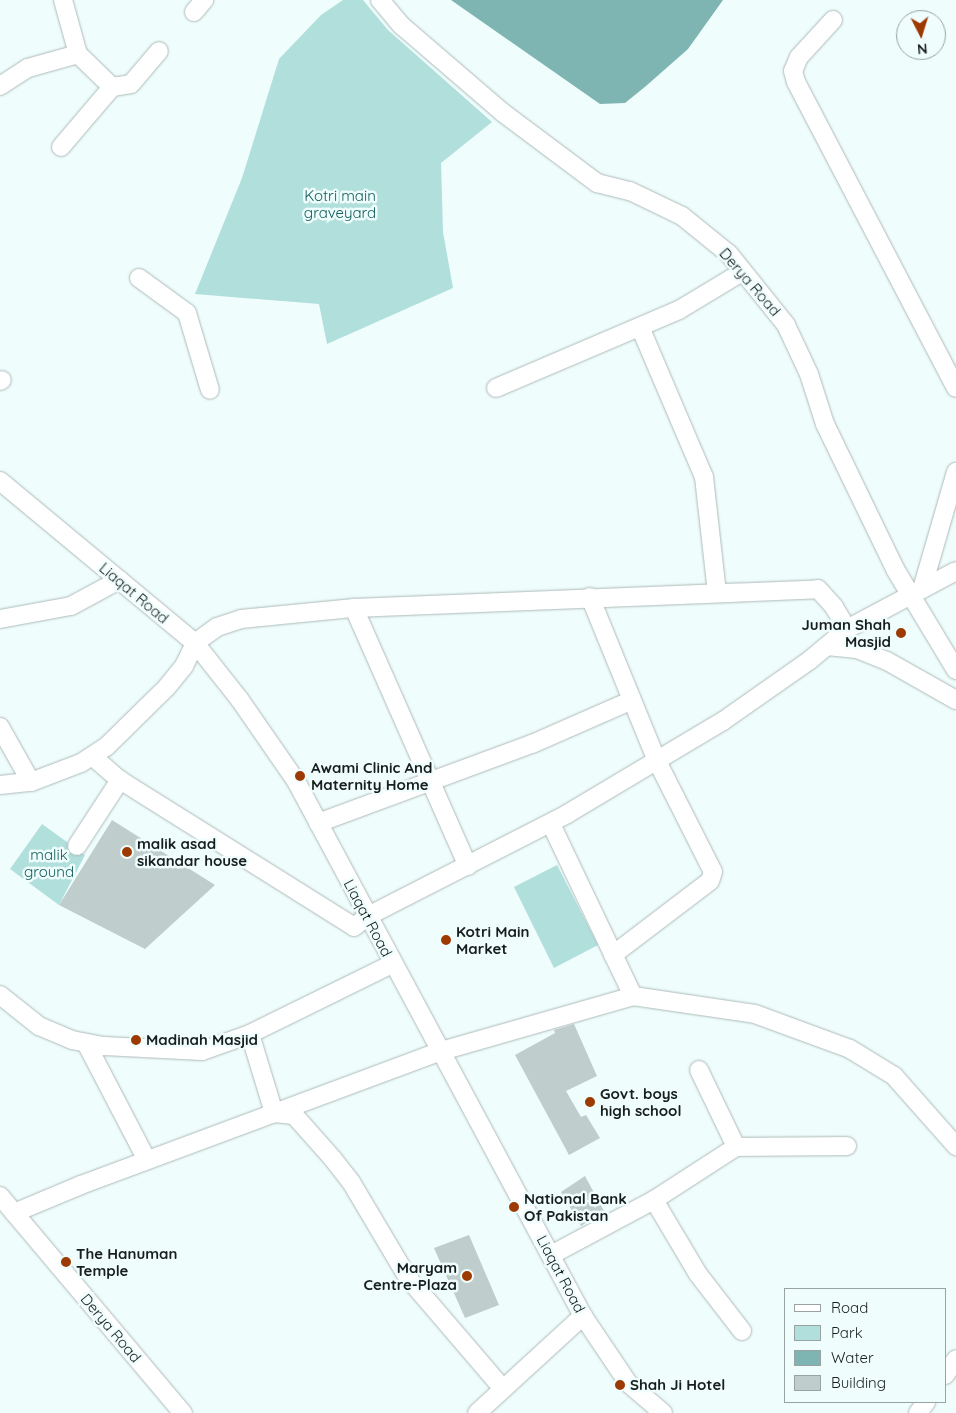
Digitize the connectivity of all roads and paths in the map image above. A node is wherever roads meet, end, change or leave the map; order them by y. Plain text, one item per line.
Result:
1 (63, 0) edge
2 (380, 0) edge
3 (834, 20) dead end
4 (159, 51) dead end
5 (78, 54) junction
6 (0, 86) edge
7 (112, 87) junction
8 (61, 147) dead end
9 (742, 272) junction
10 (139, 278) dead end
11 (640, 327) junction
12 (496, 388) dead end
13 (956, 388) edge
14 (210, 390) dead end
15 (956, 472) edge
16 (0, 481) edge
17 (949, 518) edge
18 (955, 575) edge
19 (119, 580) junction
20 (716, 592) junction
21 (916, 592) junction
22 (590, 597) junction
23 (354, 608) junction
24 (0, 619) edge
25 (847, 629) junction
26 (195, 644) junction
27 (827, 646) junction
28 (956, 670) edge
29 (632, 700) junction
30 (956, 700) edge
31 (0, 727) edge
32 (92, 756) junction
33 (657, 761) junction
34 (120, 780) junction
35 (431, 781) junction
36 (30, 782) junction
37 (0, 785) edge
38 (318, 823) junction
39 (551, 824) junction
40 (78, 846) dead end
41 (468, 866) junction
42 (368, 916) junction
43 (613, 955) junction
44 (392, 964) junction
45 (0, 995) edge
46 (633, 996) junction
47 (250, 1034) junction
48 (86, 1043) junction
49 (438, 1052) junction
50 (699, 1070) dead end
51 (274, 1113) junction
52 (848, 1146) dead end
53 (956, 1146) edge
54 (736, 1147) junction
55 (147, 1160) junction
56 (0, 1196) edge
57 (654, 1200) junction
58 (14, 1213) junction
59 (552, 1255) junction
60 (582, 1316) junction
61 (742, 1330) dead end
62 (956, 1359) edge
63 (946, 1374) edge
64 (503, 1389) junction
65 (183, 1413) edge
66 (477, 1413) edge
67 (663, 1413) edge

1 - 5 street
2 - 9 street, Derya Road
3 - 13 street
4 - 7 street
5 - 6 street
5 - 7 street
7 - 8 street
9 - 11 street
9 - 21 street, Derya Road
10 - 14 street
11 - 12 street
11 - 20 street
15 - 17 street
16 - 19 street, Liaqat Road
17 - 21 street
18 - 21 street
19 - 24 street
19 - 26 street, Liaqat Road
20 - 22 street
20 - 25 street
21 - 25 street
21 - 28 street, Derya Road
22 - 23 street
22 - 29 street
23 - 26 street
23 - 35 street
25 - 27 street
26 - 32 street
26 - 38 street, Liaqat Road
27 - 30 street
27 - 33 street
29 - 33 street
29 - 35 street
31 - 36 street
32 - 34 street
32 - 36 street
33 - 39 street
33 - 43 street
34 - 40 street
34 - 42 street
35 - 38 street
35 - 41 street
36 - 37 street
38 - 42 street, Liaqat Road
39 - 41 street
39 - 43 street
41 - 42 street
42 - 44 street, Liaqat Road
43 - 46 street
44 - 47 street
44 - 49 street, Liaqat Road
45 - 48 street
46 - 49 street
46 - 53 street
47 - 48 street
47 - 51 street
48 - 55 street
49 - 51 street
49 - 59 street, Liaqat Road
50 - 54 street
51 - 55 street
51 - 64 street
52 - 54 street
54 - 57 street
55 - 58 street
56 - 58 street, Derya Road
57 - 59 street
57 - 61 street
58 - 65 street, Derya Road
59 - 60 street, Liaqat Road
60 - 64 street
60 - 67 street, Liaqat Road
62 - 63 street
64 - 66 street

